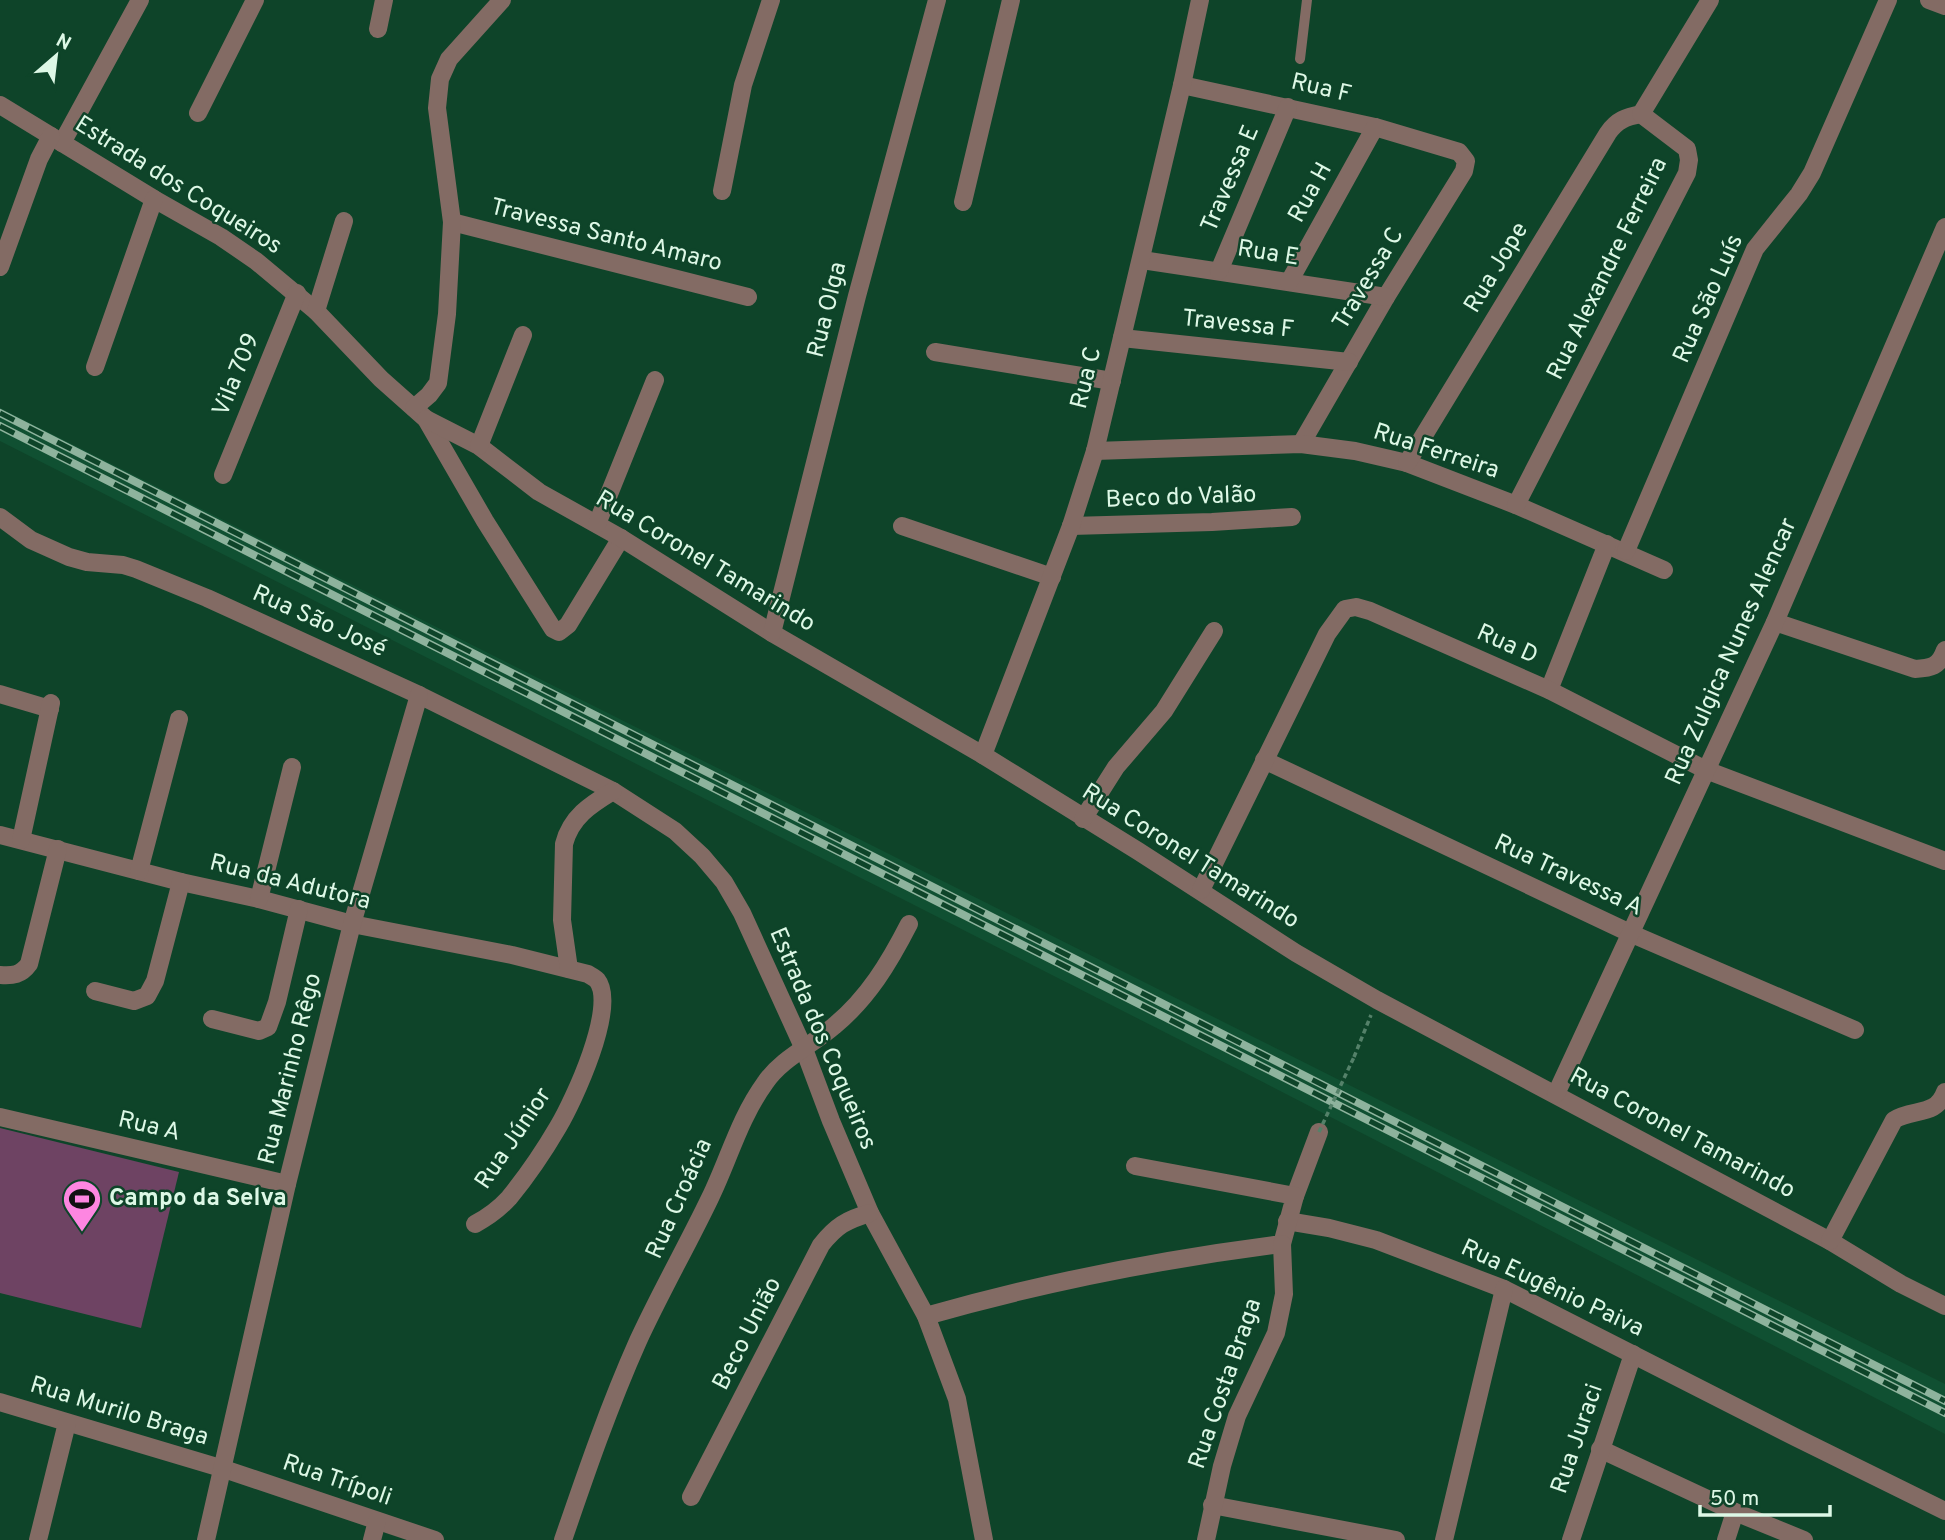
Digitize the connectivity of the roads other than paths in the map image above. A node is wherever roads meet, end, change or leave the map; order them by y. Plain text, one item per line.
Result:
1 (140, 0) edge
2 (255, 0) edge
3 (384, 0) edge
4 (502, 0) edge
5 (771, 0) edge
6 (937, 0) edge
7 (1011, 0) edge
8 (1200, 0) edge
9 (1307, 0) edge
10 (1710, 0) edge
11 (1888, 0) edge
12 (1929, 0) edge
13 (1945, 6) edge
14 (378, 29) dead end
15 (1300, 59) dead end
16 (1182, 85) junction
17 (0, 104) edge
18 (1288, 107) junction
19 (198, 113) dead end
20 (1641, 114) junction
21 (1376, 127) junction
22 (56, 139) junction
23 (1447, 149) joint
24 (722, 191) dead end
25 (153, 200) junction
26 (963, 202) dead end
27 (344, 221) dead end
28 (452, 222) junction
29 (1945, 227) edge
30 (1142, 260) junction
31 (0, 267) edge
32 (1219, 271) junction
33 (1289, 282) junction
34 (297, 293) junction
35 (748, 296) dead end
36 (1386, 297) junction
37 (316, 311) junction
38 (523, 335) dead end
39 (1122, 338) junction
40 (935, 352) dead end
41 (1349, 362) junction
42 (95, 367) dead end
43 (655, 380) dead end
44 (1112, 381) junction
45 (420, 414) junction
46 (1301, 444) junction
47 (479, 446) junction
48 (1095, 451) junction
49 (1407, 463) junction
50 (223, 475) dead end
51 (1516, 505) junction
52 (0, 517) edge
53 (1292, 517) dead end
54 (597, 524) junction
55 (902, 526) dead end
56 (1071, 526) junction
57 (621, 538) junction
58 (1608, 544) junction
59 (1626, 551) junction
60 (1664, 570) dead end
61 (1052, 577) junction
62 (1775, 622) junction
63 (1214, 631) dead end
64 (772, 633) junction
65 (1945, 650) edge
66 (1549, 690) junction
67 (0, 694) edge
68 (419, 695) junction
69 (179, 719) dead end
70 (983, 755) junction
71 (1264, 760) junction
72 (292, 767) dead end
73 (1706, 769) junction
74 (613, 791) junction
75 (1083, 819) junction
76 (0, 835) edge
77 (21, 840) junction
78 (58, 849) junction
79 (1942, 860) edge
80 (139, 871) junction
81 (181, 882) junction
82 (1201, 890) junction
83 (259, 899) junction
84 (299, 909) junction
85 (909, 924) dead end
86 (352, 925) junction
87 (1632, 934) junction
88 (569, 969) junction
89 (0, 975) edge
90 (94, 991) dead end
91 (212, 1019) dead end
92 (1855, 1030) dead end
93 (804, 1049) junction
94 (1945, 1092) edge
95 (1556, 1094) junction
96 (0, 1117) edge
97 (1319, 1132) road end
98 (1135, 1166) dead end
99 (287, 1184) junction
100 (1295, 1196) junction
101 (870, 1213) junction
102 (1287, 1221) junction
103 (475, 1224) dead end
104 (1830, 1241) junction
105 (1282, 1244) junction
106 (1504, 1289) junction
107 (1945, 1306) edge
108 (926, 1316) junction
109 (1633, 1354) junction
110 (0, 1402) edge
111 (67, 1423) junction
112 (1600, 1449) junction
113 (223, 1469) junction
114 (691, 1497) dead end
115 (1212, 1506) junction
116 (1945, 1511) edge
117 (1735, 1512) junction
118 (377, 1521) junction
119 (38, 1540) edge
120 (206, 1540) edge
121 (372, 1540) edge
122 (435, 1540) edge
123 (563, 1540) edge
124 (984, 1540) edge
125 (1206, 1540) edge
126 (1396, 1540) edge
127 (1444, 1540) edge
128 (1571, 1540) edge
129 (1726, 1540) edge
130 (1804, 1540) edge

1 - 22 street
2 - 19 street
3 - 14 street
4 - 28 street
5 - 24 street
6 - 64 street, Rua Olga
7 - 26 street
8 - 16 street, Rua C
9 - 15 lane
10 - 20 street
11 - 59 street, Rua São Luís
12 - 13 street
16 - 18 street, Rua F
16 - 30 street, Rua C
17 - 22 street, Estrada dos Coqueiros
18 - 21 street, Rua F
18 - 32 street, Travessa E
20 - 49 street, Rua Jope
20 - 51 street, Rua Alexandre Ferreira
21 - 23 street, Rua F
21 - 33 street, Rua H
22 - 25 street, Estrada dos Coqueiros
22 - 31 street
23 - 36 street, Travessa C
25 - 34 street, Estrada dos Coqueiros
25 - 42 street
27 - 37 street
28 - 35 street, Travessa Santo Amaro
28 - 45 street
29 - 62 street, Rua Zulgica Nunes Alencar
30 - 32 street, Rua E
30 - 39 street, Rua C
32 - 33 street, Rua E
33 - 36 street, Rua E
34 - 37 street, Estrada dos Coqueiros
34 - 50 street, Vila 709
36 - 41 street, Travessa C
37 - 45 street, Estrada dos Coqueiros
38 - 47 street
39 - 41 street, Travessa F
39 - 44 street, Rua C
40 - 44 street
41 - 46 street, Travessa C
43 - 54 street
44 - 48 street, Rua C
45 - 47 street, Rua Coronel Tamarindo
45 - 57 street, Estrada dos Coqueiros
46 - 48 street, Rua Ferreira
46 - 49 street, Rua Ferreira
47 - 54 street, Rua Coronel Tamarindo
48 - 56 street, Rua C
49 - 51 street, Rua Ferreira
51 - 58 street, Rua Ferreira
52 - 68 street, Rua São José
53 - 56 street, Beco do Valão
54 - 57 street, Rua Coronel Tamarindo
55 - 61 street
56 - 61 street, Rua C
57 - 64 street, Rua Coronel Tamarindo
58 - 59 street, Rua Ferreira
58 - 66 street
59 - 60 street, Rua Ferreira
61 - 70 street, Rua C
62 - 65 street
62 - 73 street, Rua Zulgica Nunes Alencar
63 - 75 street
64 - 70 street, Rua Coronel Tamarindo
66 - 71 street, Rua D
66 - 73 street, Rua D
67 - 77 street
68 - 74 street, Rua São José
68 - 86 street, Rua Marinho Rêgo
69 - 80 street
70 - 75 street, Rua Coronel Tamarindo
71 - 82 street, Rua D
71 - 87 street, Rua Travessa A
72 - 83 street
73 - 79 street, Rua D
73 - 87 street, Rua Zulgica Nunes Alencar
74 - 88 street
74 - 93 street, Estrada dos Coqueiros
75 - 82 street, Rua Coronel Tamarindo
76 - 77 street, Rua da Adutora
77 - 78 street, Rua da Adutora
78 - 80 street, Rua da Adutora
78 - 89 street
80 - 81 street, Rua da Adutora
81 - 83 street, Rua da Adutora
81 - 90 street
82 - 95 street, Rua Coronel Tamarindo
83 - 84 street, Rua da Adutora
84 - 86 street, Rua da Adutora
84 - 91 street
85 - 93 street, Rua Croácia
86 - 88 street, Rua da Adutora
86 - 99 street, Rua Marinho Rêgo
87 - 92 street, Rua Travessa A
87 - 95 street, Rua Zulgica Nunes Alencar
88 - 103 street, Rua Júnior
93 - 101 street, Estrada dos Coqueiros
93 - 123 street, Rua Croácia
94 - 104 street
95 - 104 street, Rua Coronel Tamarindo
96 - 99 street, Rua A
97 - 100 street
98 - 100 street
99 - 113 street, Rua Marinho Rêgo
100 - 102 street
101 - 108 street, Estrada dos Coqueiros
101 - 114 street, Beco União
102 - 105 street
102 - 106 street, Rua Eugênio Paiva
104 - 107 street, Rua Coronel Tamarindo
105 - 108 street
105 - 115 street, Rua Costa Braga
106 - 109 street, Rua Eugênio Paiva
106 - 127 street
108 - 124 street, Estrada dos Coqueiros
109 - 112 street, Rua Juraci
109 - 116 street, Rua Eugênio Paiva
110 - 111 street, Rua Murilo Braga
111 - 113 street, Rua Murilo Braga
111 - 119 street
112 - 117 street
112 - 128 street, Rua Juraci
113 - 118 street, Rua Trípoli
113 - 120 street, Rua Marinho Rêgo
115 - 125 street, Rua Costa Braga
115 - 126 street
117 - 129 street
117 - 130 street
118 - 121 street
118 - 122 street, Rua Trípoli

